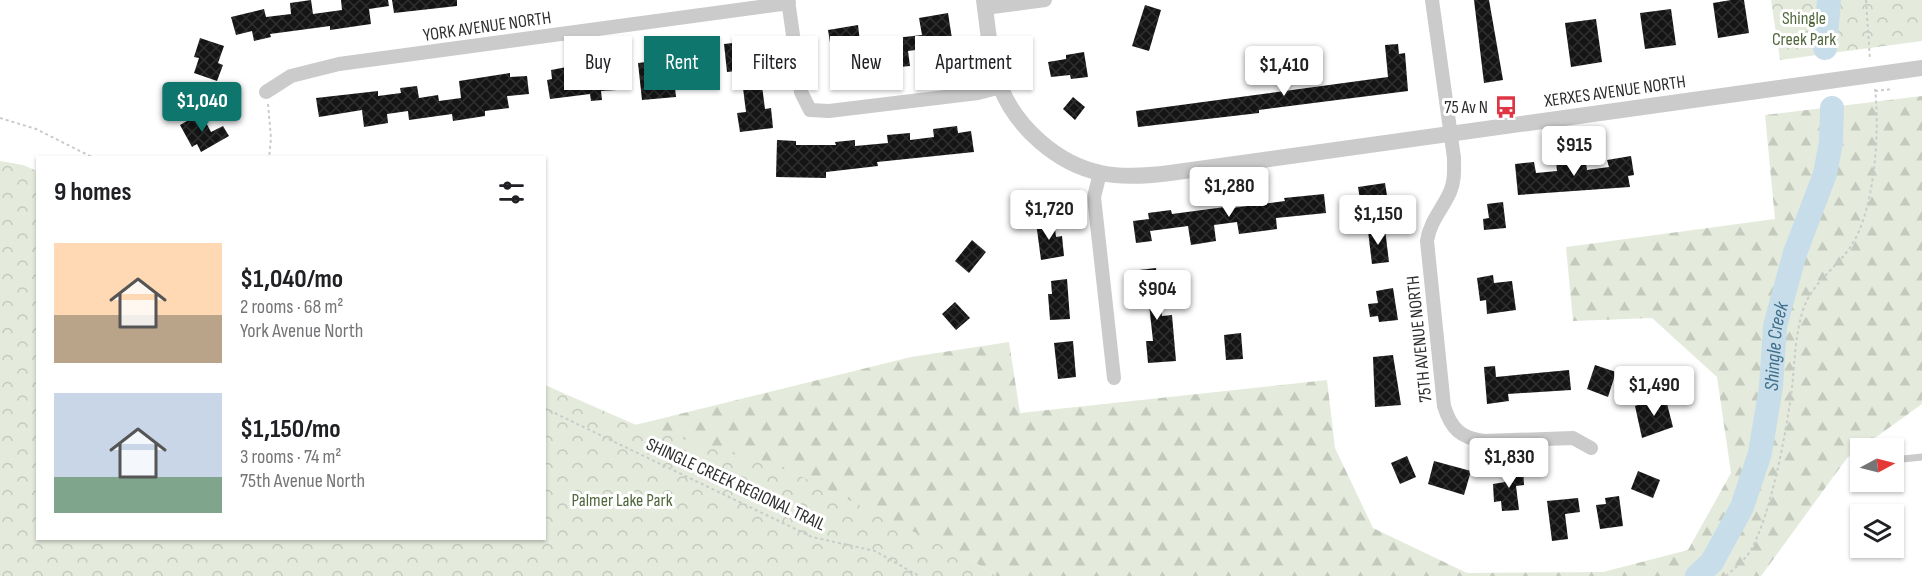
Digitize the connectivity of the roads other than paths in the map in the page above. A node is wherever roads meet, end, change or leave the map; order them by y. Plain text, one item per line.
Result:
1 (1046, 0) edge
2 (1431, 0) edge
3 (788, 1) edge
4 (985, 4) edge
5 (989, 36) edge
6 (1922, 68) edge
7 (990, 90) edge
8 (1003, 90) edge
9 (266, 92) road end
10 (1450, 134) junction
11 (1100, 173) junction
12 (1114, 378) dead end
13 (1591, 448) dead end
14 (1922, 457) edge
15 (1904, 459) edge

1 - 4 street
2 - 10 street, 75TH AVENUE NORTH
3 - 7 street
3 - 9 street, YORK AVENUE NORTH
4 - 5 street, XERXES AVENUE NORTH
6 - 10 street, XERXES AVENUE NORTH
8 - 11 street, XERXES AVENUE NORTH
10 - 11 street, XERXES AVENUE NORTH
10 - 13 street, 75TH AVENUE NORTH
11 - 12 street
14 - 15 lane

